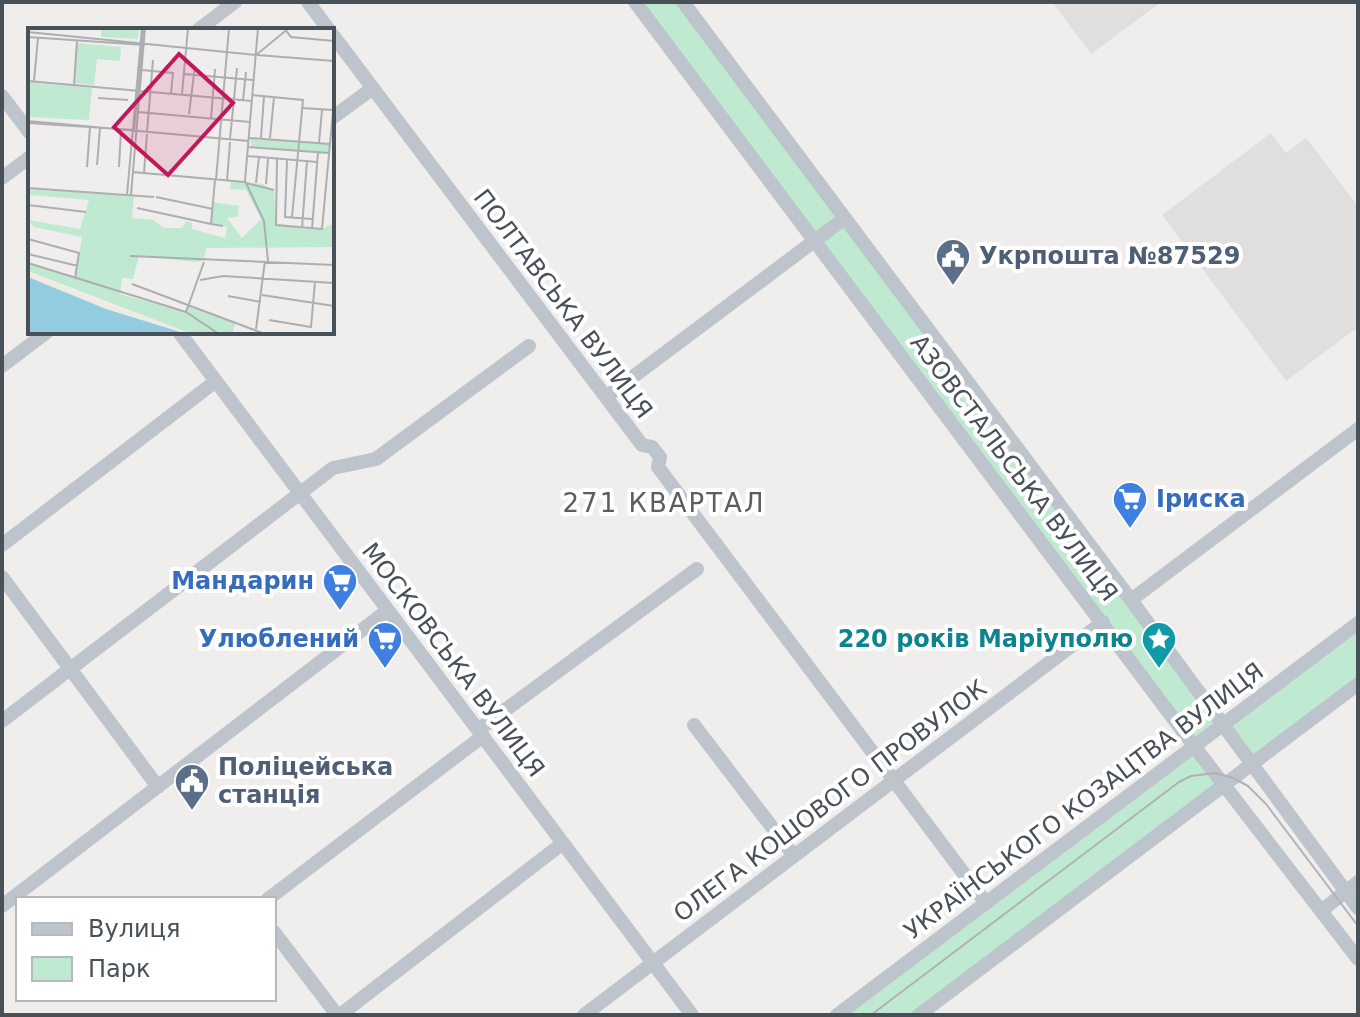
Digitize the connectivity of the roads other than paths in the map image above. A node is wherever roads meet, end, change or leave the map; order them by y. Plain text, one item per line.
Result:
1 (235, 2) edge
2 (308, 2) edge
3 (635, 2) edge
4 (683, 2) edge
5 (201, 28) edge
6 (328, 28) edge
7 (334, 36) edge
8 (373, 88) junction
9 (2, 96) edge
10 (334, 117) edge
11 (28, 130) edge
12 (28, 158) edge
13 (2, 178) edge
14 (845, 218) junction
15 (815, 241) junction
16 (44, 334) edge
17 (181, 334) edge
18 (529, 346) dead end
19 (2, 366) edge
20 (216, 381) junction
21 (606, 397) junction
22 (1358, 429) edge
23 (300, 493) junction
24 (2, 545) edge
25 (697, 569) dead end
26 (2, 577) edge
27 (1131, 600) junction
28 (388, 610) junction
29 (1103, 622) junction
30 (1358, 623) edge
31 (71, 669) junction
32 (1358, 684) edge
33 (2, 721) edge
34 (1224, 724) junction
35 (694, 725) dead end
36 (480, 733) junction
37 (1194, 746) junction
38 (1251, 765) junction
39 (894, 780) junction
40 (1226, 784) junction
41 (158, 787) junction
42 (563, 843) junction
43 (794, 856) junction
44 (1352, 887) edge
45 (271, 897) edge
46 (986, 903) junction
47 (2, 906) edge
48 (1358, 908) edge
49 (1321, 911) junction
50 (276, 935) edge
51 (1358, 959) edge
52 (653, 963) junction
53 (338, 1015) edge
54 (584, 1015) edge
55 (692, 1015) edge
56 (837, 1015) edge
57 (919, 1015) edge

1 - 5 street
2 - 6 street, ПОЛТАВСЬКА ВУЛИЦЯ
3 - 15 street, АЗОВСТАЛЬСЬКА ВУЛИЦЯ
4 - 14 street, АЗОВСТАЛЬСЬКА ВУЛИЦЯ
7 - 8 street, ПОЛТАВСЬКА ВУЛИЦЯ
8 - 10 street
8 - 21 street, ПОЛТАВСЬКА ВУЛИЦЯ
9 - 11 street
12 - 13 street
14 - 15 street
14 - 27 street, АЗОВСТАЛЬСЬКА ВУЛИЦЯ
15 - 21 street
15 - 29 street, АЗОВСТАЛЬСЬКА ВУЛИЦЯ
16 - 19 street
17 - 20 street, МОСКОВСЬКА ВУЛИЦЯ
18 - 23 street
20 - 23 street, МОСКОВСЬКА ВУЛИЦЯ
20 - 24 street
21 - 39 street, ПОЛТАВСЬКА ВУЛИЦЯ
22 - 27 street
23 - 28 street, МОСКОВСЬКА ВУЛИЦЯ
23 - 31 street
25 - 36 street
26 - 31 street
27 - 34 street, АЗОВСТАЛЬСЬКА ВУЛИЦЯ
28 - 36 street, МОСКОВСЬКА ВУЛИЦЯ
28 - 41 street
29 - 37 street, АЗОВСТАЛЬСЬКА ВУЛИЦЯ
29 - 39 street, ОЛЕГА КОШОВОГО ПРОВУЛОК
30 - 34 street, УКРАЇНСЬКОГО КОЗАЦТВА ВУЛИЦЯ
31 - 33 street
31 - 41 street
32 - 38 street
34 - 37 street, УКРАЇНСЬКОГО КОЗАЦТВА ВУЛИЦЯ
34 - 38 street, АЗОВСТАЛЬСЬКА ВУЛИЦЯ
35 - 43 street
36 - 42 street, МОСКОВСЬКА ВУЛИЦЯ
36 - 45 street
37 - 40 street, АЗОВСТАЛЬСЬКА ВУЛИЦЯ
37 - 46 street, УКРАЇНСЬКОГО КОЗАЦТВА ВУЛИЦЯ
38 - 40 street
38 - 44 street, АЗОВСТАЛЬСЬКА ВУЛИЦЯ
39 - 43 street, ОЛЕГА КОШОВОГО ПРОВУЛОК
39 - 46 street, ПОЛТАВСЬКА ВУЛИЦЯ
40 - 49 street, АЗОВСТАЛЬСЬКА ВУЛИЦЯ
40 - 57 street
41 - 47 street
42 - 52 street, МОСКОВСЬКА ВУЛИЦЯ
42 - 53 street
43 - 52 street, ОЛЕГА КОШОВОГО ПРОВУЛОК
44 - 48 street, АЗОВСТАЛЬСЬКА ВУЛИЦЯ
44 - 49 street
46 - 56 street, УКРАЇНСЬКОГО КОЗАЦТВА ВУЛИЦЯ
49 - 51 street, АЗОВСТАЛЬСЬКА ВУЛИЦЯ
50 - 53 street
52 - 54 street, ОЛЕГА КОШОВОГО ПРОВУЛОК
52 - 55 street, МОСКОВСЬКА ВУЛИЦЯ

